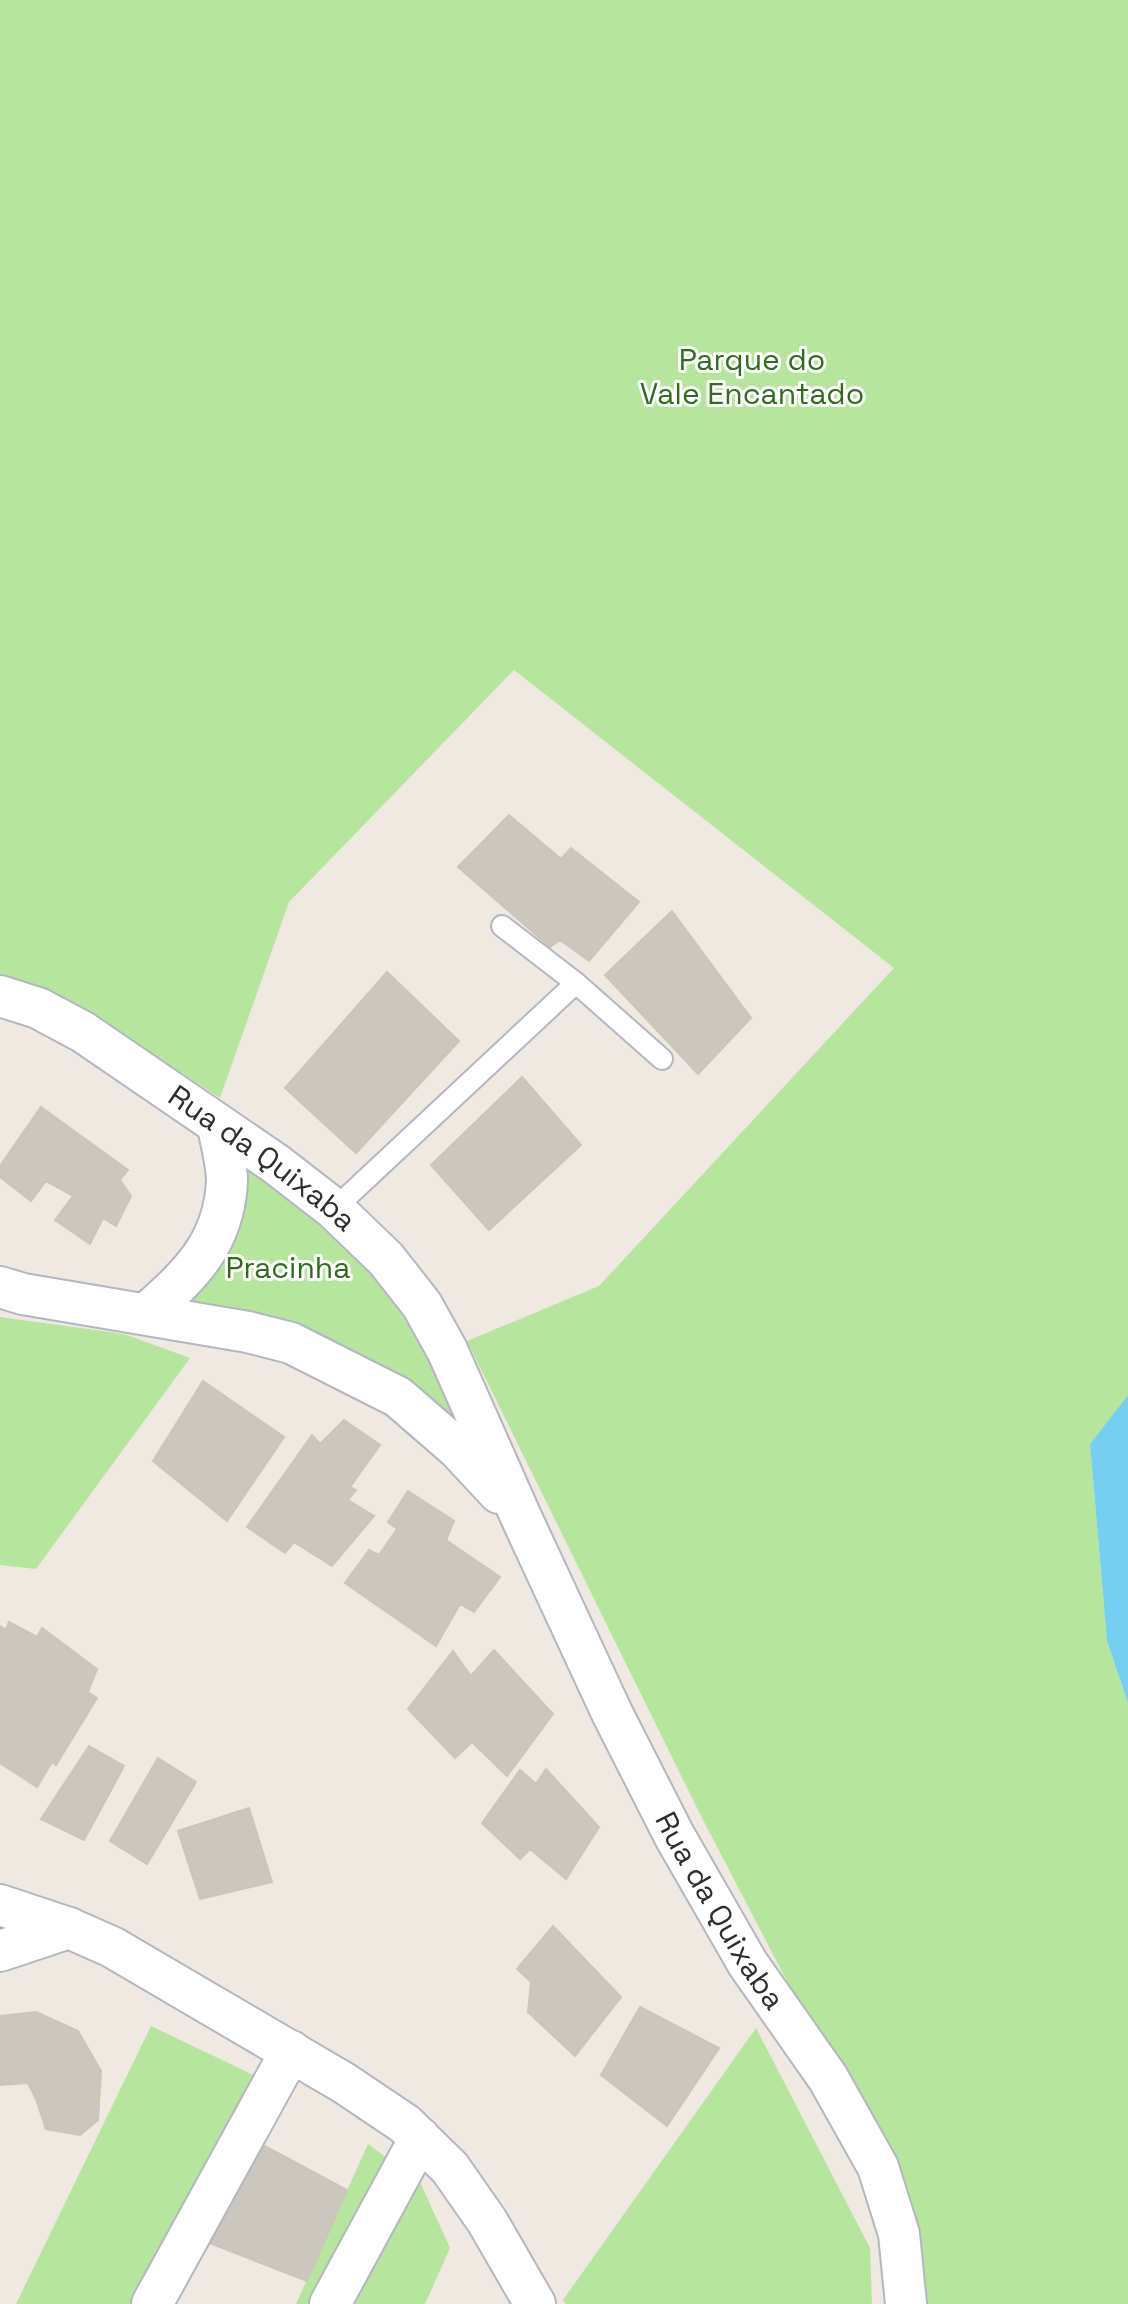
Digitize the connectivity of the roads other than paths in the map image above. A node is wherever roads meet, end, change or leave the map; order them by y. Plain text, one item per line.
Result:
1 (502, 926) dead end
2 (576, 983) junction
3 (0, 996) edge
4 (662, 1059) dead end
5 (218, 1126) junction
6 (334, 1209) junction
7 (0, 1287) edge
8 (146, 1314) junction
9 (521, 1517) junction
10 (0, 1905) edge
11 (69, 1928) junction
12 (0, 1951) edge
13 (291, 2051) junction
14 (420, 2138) junction
15 (152, 2304) edge
16 (330, 2304) edge
17 (535, 2304) edge
18 (906, 2304) edge

1 - 2 lane
2 - 4 lane
2 - 6 lane
3 - 5 street, Rua da Quixaba
5 - 6 street, Rua da Quixaba
5 - 8 street
6 - 9 street, Rua da Quixaba
7 - 8 street, Rua da Quixaba
8 - 9 street, Rua da Quixaba
9 - 18 street, Rua da Quixaba
10 - 11 street
11 - 12 street
11 - 13 street
13 - 14 street
13 - 15 street
14 - 16 street
14 - 17 street

